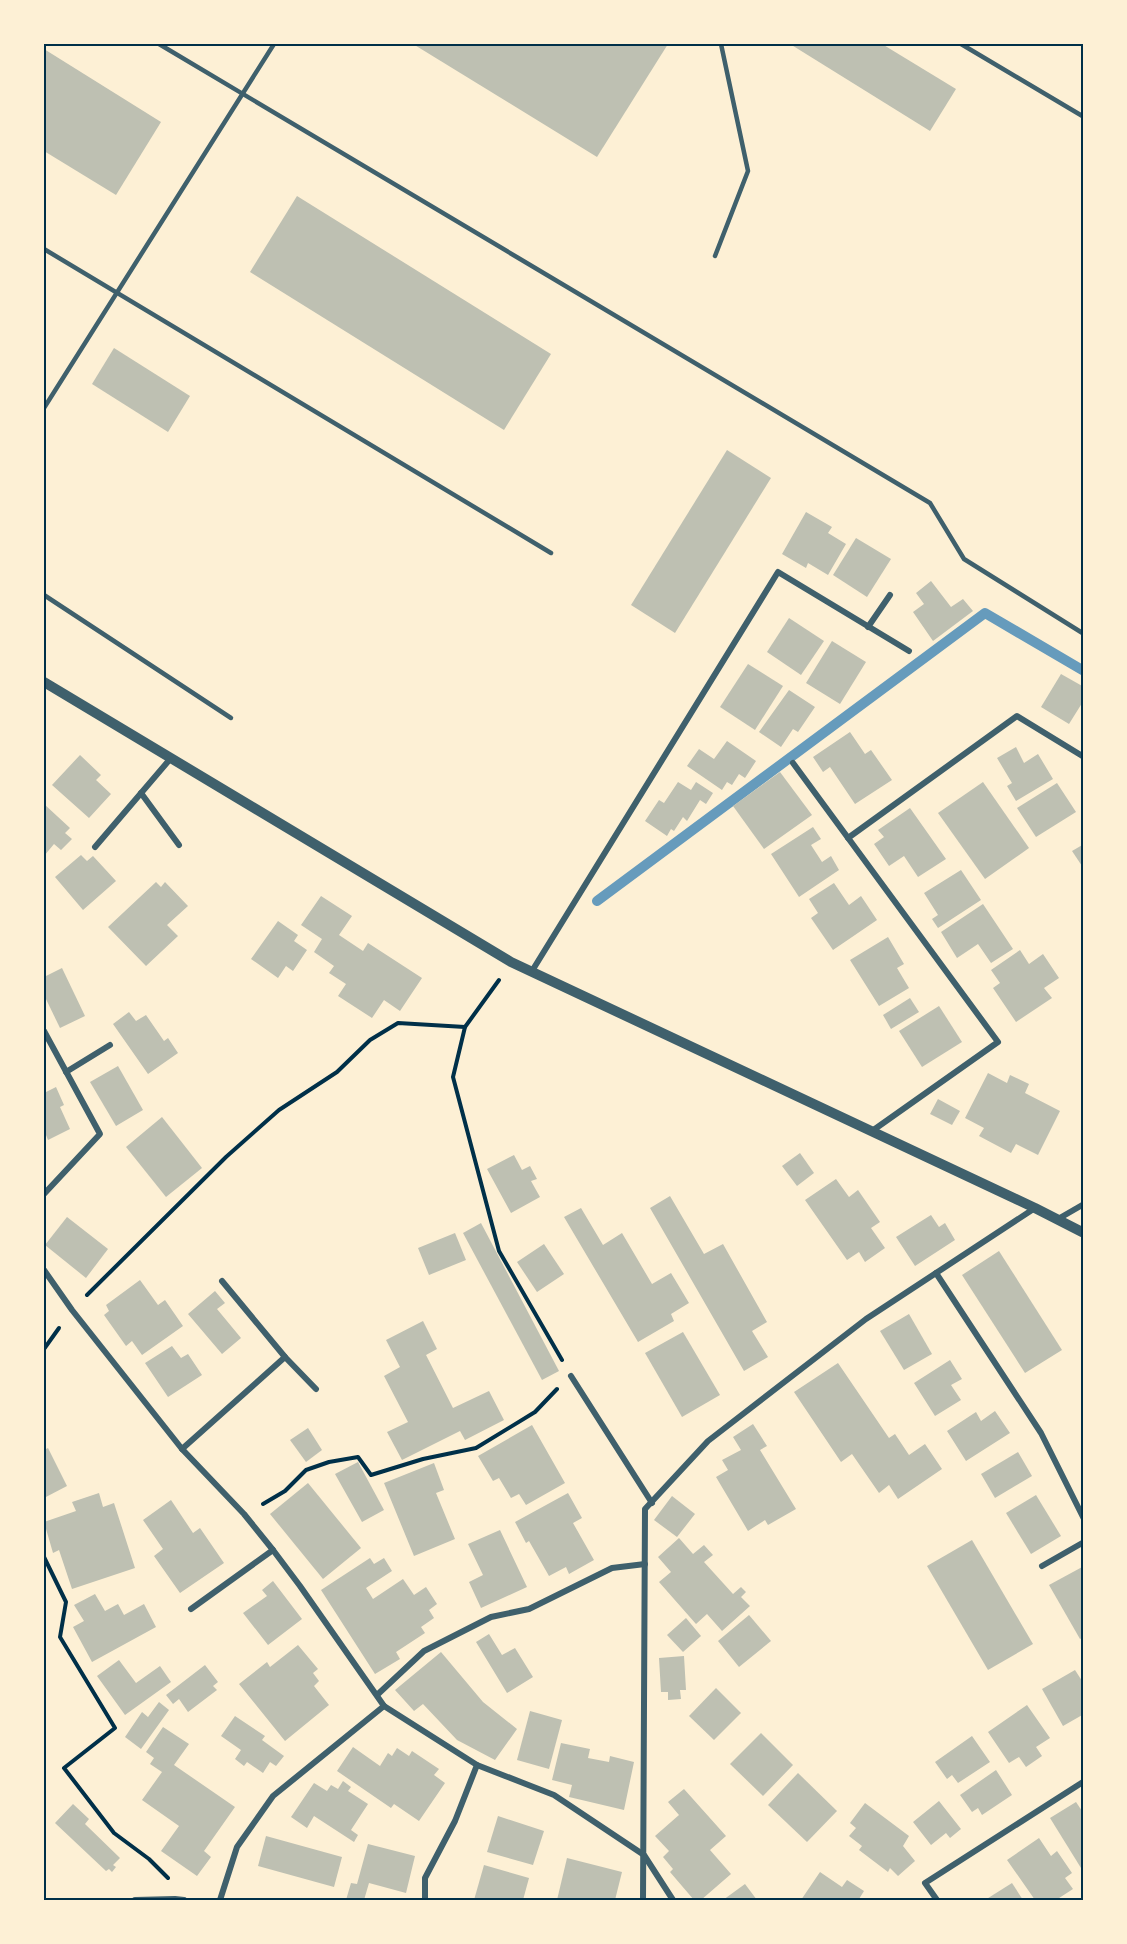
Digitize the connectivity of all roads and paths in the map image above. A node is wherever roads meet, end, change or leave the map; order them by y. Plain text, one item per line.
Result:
1 (159, 44) edge
2 (274, 44) edge
3 (721, 44) edge
4 (962, 44) edge
5 (243, 94) junction
6 (1083, 117) edge
7 (44, 249) edge
8 (715, 255) dead end
9 (116, 293) junction
10 (44, 408) edge
11 (551, 553) dead end
12 (44, 595) edge
13 (890, 595) dead end
14 (868, 627) junction
15 (1083, 634) edge
16 (909, 651) dead end
17 (44, 682) edge
18 (231, 718) dead end
19 (1083, 757) edge
20 (171, 758) junction
21 (793, 763) dead end
22 (141, 793) junction
23 (848, 838) junction
24 (179, 844) dead end
25 (94, 847) dead end
26 (511, 962) junction
27 (532, 971) junction
28 (465, 1027) junction
29 (44, 1031) edge
30 (110, 1045) dead end
31 (66, 1072) junction
32 (871, 1132) junction
33 (44, 1194) edge
34 (1083, 1204) edge
35 (1035, 1208) junction
36 (1056, 1220) junction
37 (1083, 1233) edge
38 (44, 1270) edge
39 (936, 1273) junction
40 (222, 1281) dead end
41 (72, 1310) junction
42 (44, 1349) edge
43 (285, 1358) junction
44 (571, 1376) junction
45 (316, 1389) dead end
46 (182, 1449) junction
47 (652, 1503) junction
48 (244, 1514) junction
49 (1083, 1519) edge
50 (1083, 1542) edge
51 (273, 1550) junction
52 (44, 1557) edge
53 (645, 1564) junction
54 (1042, 1566) dead end
55 (191, 1609) dead end
56 (377, 1695) junction
57 (384, 1706) junction
58 (477, 1766) junction
59 (1083, 1782) edge
60 (644, 1855) junction
61 (173, 1884) dead end
62 (135, 1900) edge
63 (184, 1900) edge
64 (220, 1900) edge
65 (425, 1900) edge
66 (643, 1900) edge
67 (673, 1900) edge
68 (937, 1900) edge

1 - 5 lane
2 - 5 lane
3 - 8 lane
4 - 6 lane
5 - 9 lane
5 - 15 lane
7 - 9 lane
9 - 10 lane
9 - 11 lane
12 - 18 lane
13 - 14 street
14 - 16 street
14 - 27 street
17 - 20 street
19 - 23 street
20 - 22 street
20 - 26 street
21 - 23 street
22 - 24 street
22 - 25 street
23 - 32 street
26 - 27 street
26 - 28 path
27 - 32 street
28 - 41 path
28 - 44 path
29 - 31 street
30 - 31 street
31 - 33 street
32 - 35 street
34 - 36 street
35 - 36 street
35 - 39 street
36 - 37 street
38 - 41 street
39 - 47 street
39 - 49 street
40 - 43 street
41 - 42 path
41 - 46 street
43 - 45 street
43 - 46 street
44 - 47 street
44 - 48 path
46 - 48 street
47 - 53 street
48 - 51 street
50 - 54 street
51 - 55 street
51 - 56 street
52 - 61 path
53 - 56 street
53 - 60 street
56 - 57 street
57 - 58 street
57 - 64 street
58 - 60 street
58 - 65 street
59 - 68 street
60 - 66 street
60 - 67 street
62 - 63 street

